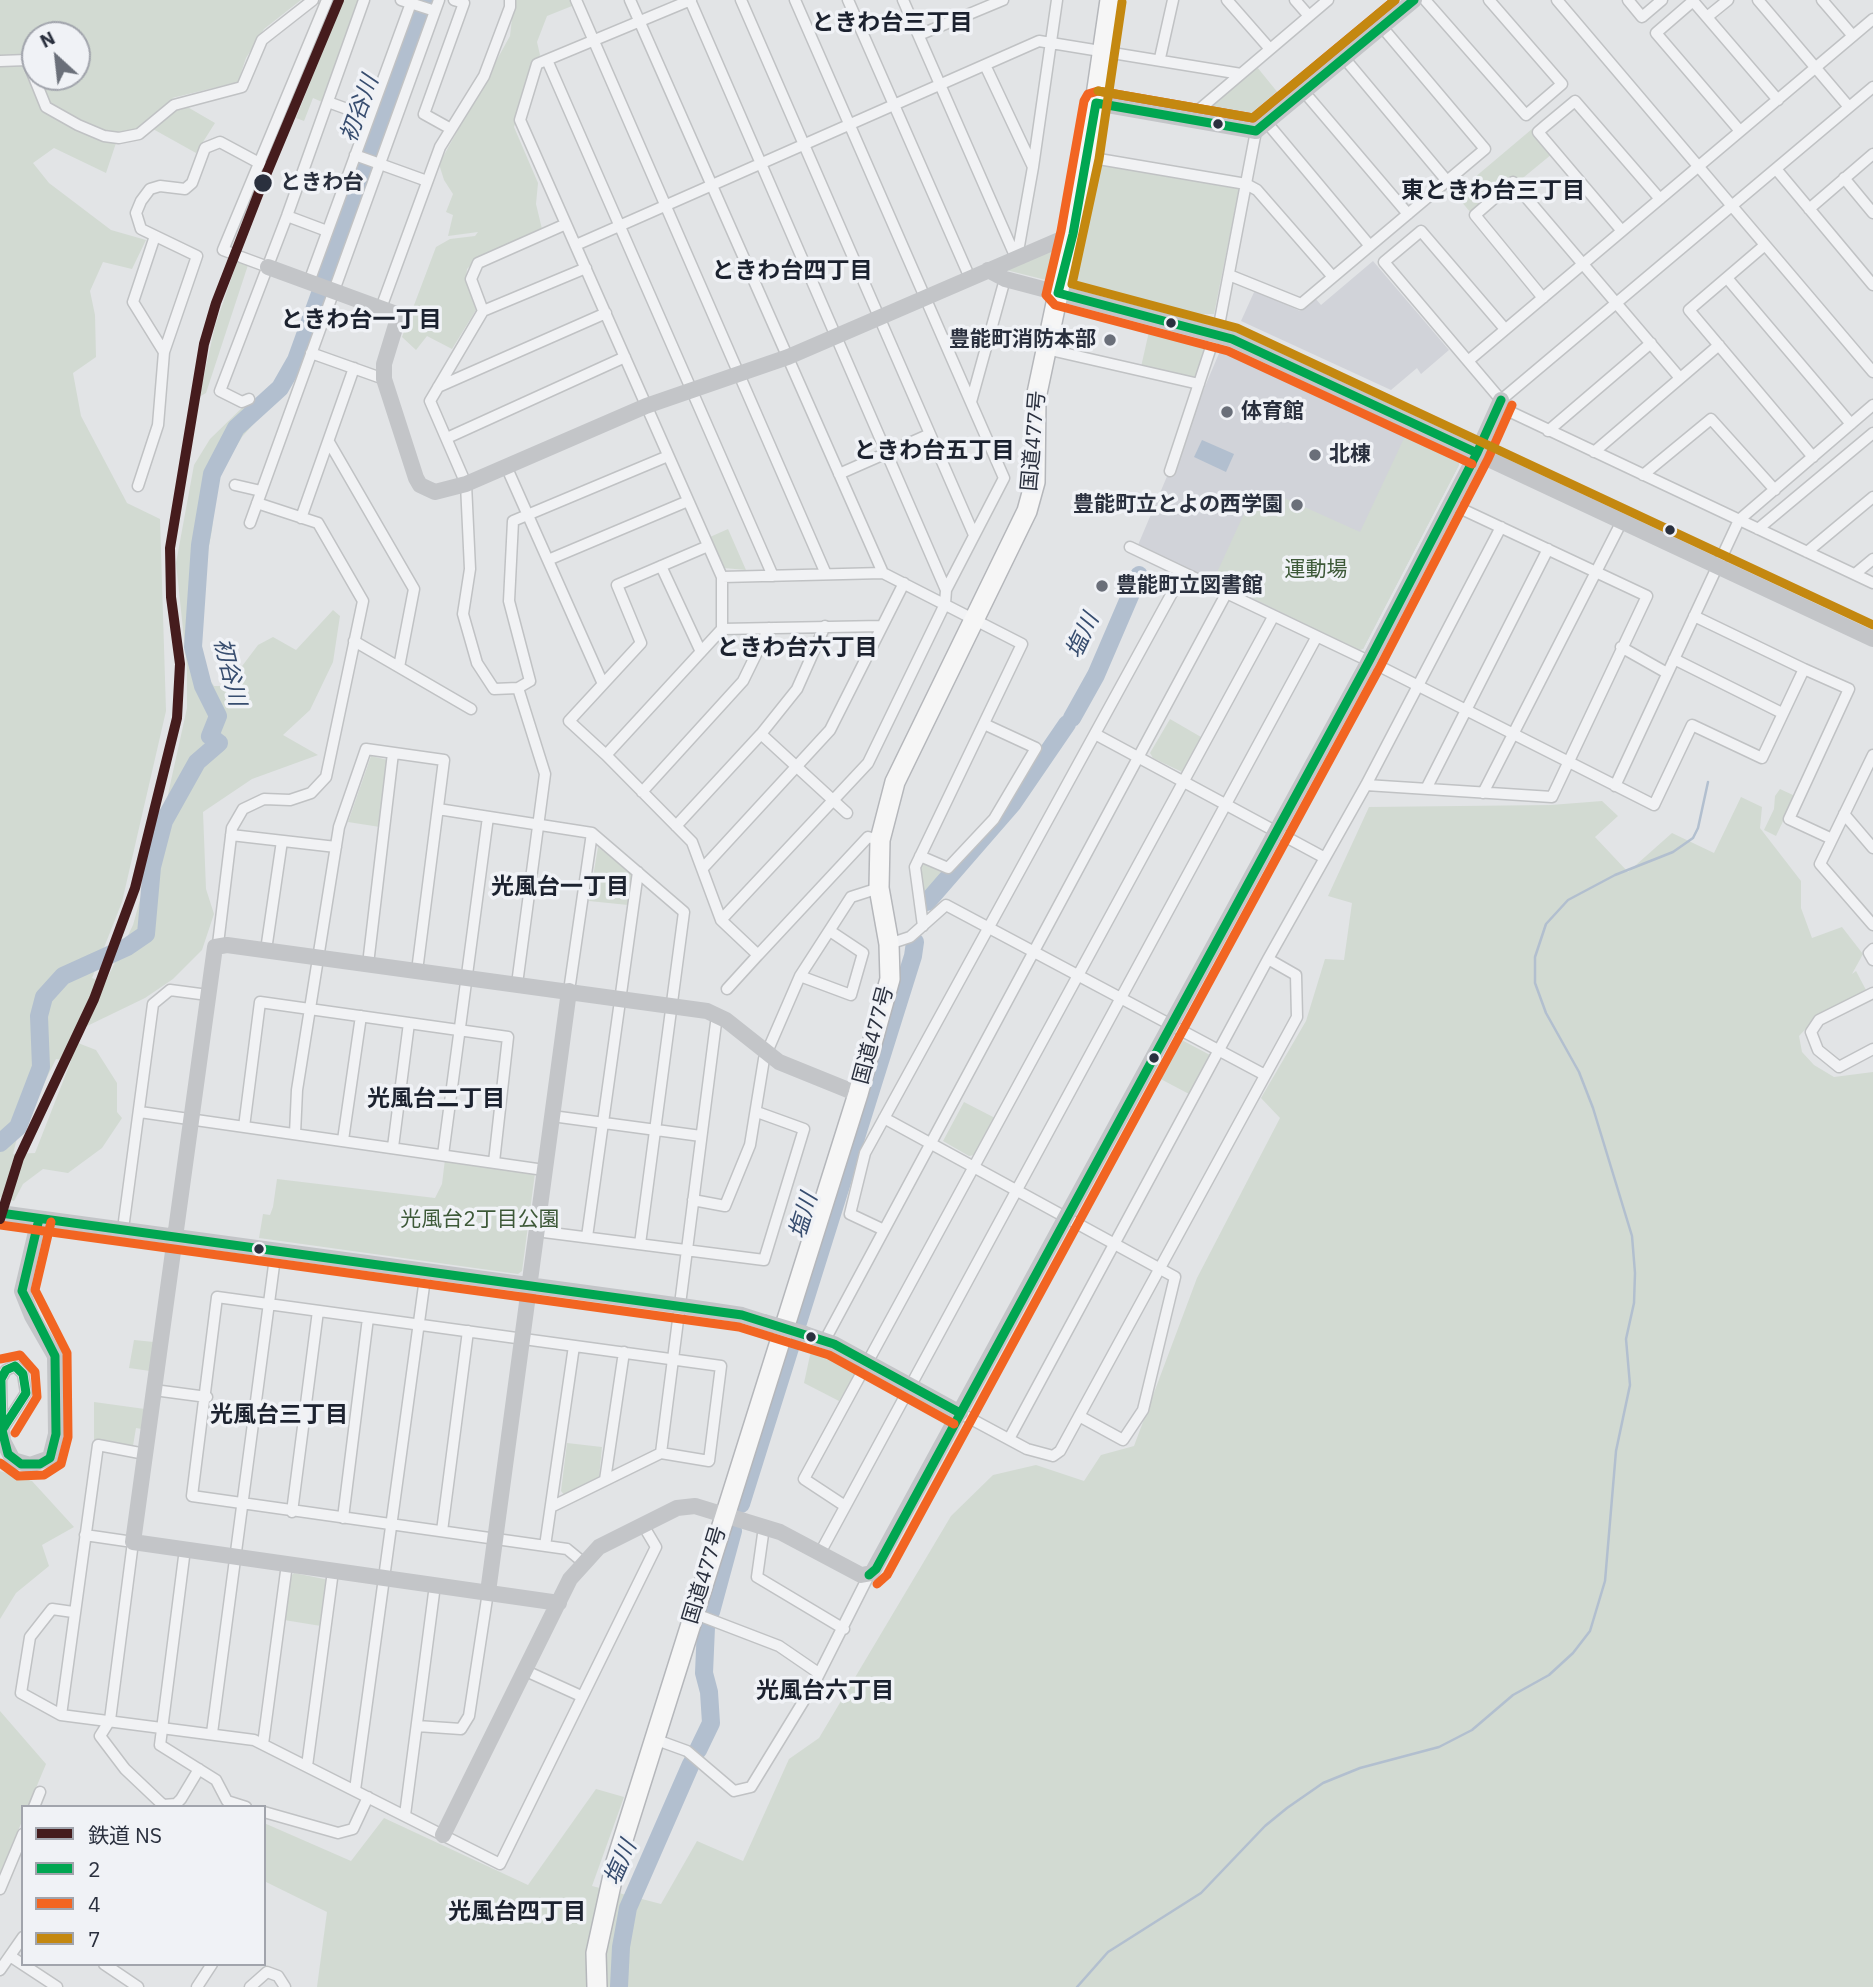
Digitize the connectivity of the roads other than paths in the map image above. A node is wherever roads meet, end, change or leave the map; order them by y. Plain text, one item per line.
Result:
1 (313, 0) edge
2 (327, 0) edge
3 (364, 0) edge
4 (439, 0) edge
5 (454, 0) edge
6 (509, 0) edge
7 (576, 0) edge
8 (630, 0) edge
9 (690, 0) edge
10 (741, 0) edge
11 (795, 0) edge
12 (848, 0) edge
13 (903, 0) edge
14 (1003, 0) edge
15 (1057, 0) edge
16 (1110, 0) edge
17 (1173, 0) edge
18 (1227, 0) edge
19 (1295, 0) edge
20 (1328, 0) edge
21 (1414, 0) edge
22 (1425, 0) edge
23 (1489, 0) edge
24 (1558, 0) edge
25 (1628, 0) edge
26 (1662, 0) edge
27 (1728, 0) edge
28 (1758, 0) edge
29 (1822, 0) edge
30 (408, 2) edge
31 (434, 11) junction
32 (1309, 16) junction
33 (1707, 17) junction
34 (1873, 19) edge
35 (639, 20) junction
36 (1382, 27) junction
37 (919, 35) junction
38 (1853, 36) junction
39 (593, 40) junction
40 (1050, 42) junction
41 (1270, 49) junction
42 (1102, 51) junction
43 (1160, 58) junction
44 (1345, 59) junction
45 (547, 60) junction
46 (0, 61) edge
47 (985, 65) junction
48 (1815, 68) junction
49 (1241, 74) junction
50 (940, 85) junction
51 (1873, 87) edge
52 (1305, 93) junction
53 (1777, 100) junction
54 (328, 102) junction
55 (1096, 103) junction
56 (894, 105) junction
57 (1849, 107) junction
58 (369, 117) junction
59 (1188, 119) junction
60 (850, 125) junction
61 (1262, 128) junction
62 (451, 129) junction
63 (1740, 131) junction
64 (804, 145) junction
65 (1873, 154) edge
66 (355, 155) junction
67 (1087, 157) junction
68 (261, 164) junction
69 (379, 164) junction
70 (761, 164) junction
71 (1698, 166) junction
72 (1033, 167) junction
73 (1776, 169) junction
74 (1844, 178) junction
75 (427, 181) junction
76 (1447, 181) junction
77 (1246, 184) junction
78 (712, 185) junction
79 (1660, 199) junction
80 (666, 206) junction
81 (1732, 206) junction
82 (1809, 209) junction
83 (1873, 213) edge
84 (1408, 214) junction
85 (287, 216) junction
86 (566, 224) junction
87 (620, 226) junction
88 (327, 231) junction
89 (1622, 231) junction
90 (1073, 234) junction
91 (155, 236) junction
92 (576, 245) junction
93 (1370, 246) junction
94 (1765, 246) junction
95 (1017, 258) junction
96 (1583, 264) junction
97 (268, 267) junction
98 (586, 268) junction
99 (988, 270) junction
100 (1229, 275) junction
101 (1333, 277) junction
102 (970, 278) junction
103 (1727, 278) junction
104 (1005, 279) junction
105 (309, 282) junction
106 (1873, 285) edge
107 (333, 291) junction
108 (1058, 293) junction
109 (925, 298) junction
110 (1543, 298) junction
111 (1616, 303) junction
112 (381, 308) junction
113 (483, 311) junction
114 (606, 313) junction
115 (879, 317) junction
116 (1505, 330) junction
117 (1216, 333) junction
118 (836, 336) junction
119 (1651, 344) junction
120 (1719, 345) junction
121 (1046, 349) junction
122 (164, 352) junction
123 (312, 353) junction
124 (788, 357) junction
125 (625, 358) junction
126 (1468, 361) junction
127 (354, 368) junction
128 (1873, 372) edge
129 (739, 374) junction
130 (1680, 378) junction
131 (384, 379) junction
132 (1199, 384) junction
133 (437, 388) junction
134 (692, 390) junction
135 (249, 399) dead end
136 (971, 402) junction
137 (1500, 403) junction
138 (646, 405) junction
139 (1873, 405) edge
140 (1851, 424) junction
141 (1548, 431) junction
142 (1873, 433) edge
143 (930, 434) junction
144 (447, 438) junction
145 (329, 442) junction
146 (1594, 452) junction
147 (887, 453) junction
148 (1477, 453) junction
149 (668, 456) junction
150 (1813, 457) junction
151 (506, 466) junction
152 (1170, 471) dead end
153 (839, 474) junction
154 (1643, 475) junction
155 (466, 484) junction
156 (235, 485) dead end
157 (138, 486) dead end
158 (1775, 490) junction
159 (261, 491) junction
160 (1873, 497) edge
161 (688, 501) junction
162 (257, 503) junction
163 (1451, 504) junction
164 (528, 515) junction
165 (301, 518) junction
166 (1740, 520) junction
167 (1622, 521) junction
168 (250, 523) dead end
169 (1501, 527) junction
170 (1758, 529) junction
171 (974, 536) junction
172 (708, 546) junction
173 (1130, 547) dead end
174 (1548, 549) junction
175 (1807, 552) junction
176 (1873, 559) edge
177 (548, 560) junction
178 (1717, 565) junction
179 (661, 566) junction
180 (1595, 571) junction
181 (883, 573) junction
182 (1183, 573) junction
183 (826, 574) junction
184 (1855, 574) junction
185 (773, 576) junction
186 (722, 577) junction
187 (904, 583) junction
188 (1873, 583) edge
189 (946, 590) junction
190 (1226, 594) junction
191 (945, 604) junction
192 (1694, 616) junction
193 (1273, 617) junction
194 (974, 619) junction
195 (825, 626) junction
196 (882, 626) junction
197 (769, 628) junction
198 (722, 629) junction
199 (1316, 638) junction
200 (1873, 639) edge
201 (354, 641) junction
202 (1621, 647) junction
203 (701, 652) junction
204 (1674, 659) junction
205 (1369, 661) junction
206 (399, 667) junction
207 (1804, 669) junction
208 (1667, 673) junction
209 (603, 684) junction
210 (1419, 687) junction
211 (518, 688) junction
212 (471, 709) dead end
213 (1466, 712) junction
214 (1782, 713) junction
215 (984, 724) junction
216 (761, 734) junction
217 (1095, 734) junction
218 (1513, 735) junction
219 (393, 753) junction
220 (606, 755) junction
221 (1138, 757) junction
222 (1570, 762) junction
223 (1871, 764) edge
224 (797, 766) junction
225 (1183, 782) junction
226 (1366, 785) junction
227 (1615, 786) junction
228 (1426, 789) junction
229 (642, 792) junction
230 (1483, 793) junction
231 (834, 801) junction
232 (1226, 805) junction
233 (438, 809) junction
234 (847, 813) dead end
235 (1844, 814) junction
236 (488, 817) junction
237 (538, 824) junction
238 (676, 827) junction
239 (1276, 832) junction
240 (592, 833) junction
241 (231, 835) junction
242 (880, 839) junction
243 (1832, 839) junction
244 (282, 841) junction
245 (336, 847) junction
246 (1873, 848) edge
247 (920, 856) junction
248 (1325, 858) junction
249 (703, 868) junction
250 (638, 873) junction
251 (879, 888) junction
252 (721, 920) junction
253 (1873, 925) edge
254 (923, 926) junction
255 (988, 928) junction
256 (830, 931) junction
257 (218, 944) junction
258 (889, 944) junction
259 (1873, 949) edge
260 (266, 950) junction
261 (1034, 952) junction
262 (758, 955) junction
263 (318, 957) junction
264 (1268, 959) junction
265 (1873, 960) edge
266 (368, 964) junction
267 (417, 971) junction
268 (800, 976) junction
269 (1078, 976) junction
270 (467, 977) junction
271 (517, 985) junction
272 (727, 989) dead end
273 (569, 992) junction
274 (1873, 993) edge
275 (208, 995) junction
276 (620, 998) junction
277 (1121, 999) junction
278 (671, 1005) junction
279 (310, 1009) junction
280 (717, 1015) junction
281 (361, 1016) junction
282 (410, 1023) junction
283 (1171, 1025) junction
284 (459, 1030) junction
285 (1873, 1049) edge
286 (1219, 1051) junction
287 (766, 1053) junction
288 (1265, 1075) junction
289 (858, 1094) junction
290 (140, 1112) junction
291 (757, 1112) junction
292 (552, 1116) junction
293 (884, 1118) junction
294 (191, 1120) junction
295 (603, 1123) junction
296 (244, 1127) junction
297 (655, 1130) junction
298 (295, 1134) junction
299 (701, 1136) junction
300 (343, 1140) junction
301 (931, 1143) junction
302 (393, 1147) junction
303 (443, 1155) junction
304 (494, 1163) junction
305 (974, 1167) junction
306 (544, 1170) junction
307 (1017, 1190) junction
308 (693, 1200) junction
309 (0, 1213) edge
310 (1066, 1217) junction
311 (39, 1219) junction
312 (123, 1229) junction
313 (884, 1230) junction
314 (536, 1231) junction
315 (175, 1236) junction
316 (587, 1237) junction
317 (640, 1244) junction
318 (1115, 1244) junction
319 (276, 1250) junction
320 (687, 1250) junction
321 (1160, 1269) junction
322 (426, 1271) junction
323 (530, 1285) junction
324 (271, 1306) junction
325 (682, 1306) junction
326 (318, 1311) junction
327 (368, 1318) junction
328 (418, 1325) junction
329 (468, 1331) junction
330 (522, 1338) junction
331 (825, 1340) junction
332 (574, 1346) junction
333 (624, 1352) junction
334 (673, 1359) junction
335 (868, 1363) junction
336 (911, 1386) junction
337 (154, 1391) junction
338 (207, 1397) junction
339 (960, 1413) junction
340 (1079, 1416) junction
341 (2, 1430) junction
342 (1009, 1439) junction
343 (661, 1453) junction
344 (145, 1454) junction
345 (605, 1480) junction
346 (243, 1505) junction
347 (845, 1506) junction
348 (551, 1507) junction
349 (292, 1512) junction
350 (724, 1514) junction
351 (343, 1518) junction
352 (643, 1525) junction
353 (392, 1526) junction
354 (764, 1527) junction
355 (442, 1531) junction
356 (85, 1535) junction
357 (495, 1539) junction
358 (133, 1542) junction
359 (545, 1546) junction
360 (185, 1549) junction
361 (820, 1553) junction
362 (235, 1556) junction
363 (584, 1563) junction
364 (287, 1564) junction
365 (333, 1571) junction
366 (869, 1576) junction
367 (386, 1578) junction
368 (435, 1585) junction
369 (488, 1592) junction
370 (559, 1603) junction
371 (74, 1612) junction
372 (693, 1614) junction
373 (844, 1629) junction
374 (526, 1671) junction
375 (817, 1672) junction
376 (581, 1696) junction
377 (61, 1715) junction
378 (110, 1720) junction
379 (162, 1726) junction
380 (417, 1726) junction
381 (212, 1734) junction
382 (654, 1739) junction
383 (263, 1744) junction
384 (307, 1766) junction
385 (200, 1769) junction
386 (355, 1790) junction
387 (40, 1792) dead end
388 (368, 1797) junction
389 (35, 1805) edge
390 (240, 1805) edge
391 (266, 1813) edge
392 (405, 1815) junction
393 (443, 1835) junction
394 (21, 1839) edge
395 (0, 1889) edge
396 (21, 1940) edge
397 (10, 1956) junction
398 (21, 1963) edge
399 (25, 1966) edge
400 (107, 1966) edge
401 (211, 1966) edge
402 (0, 1970) edge
403 (57, 1987) edge
404 (138, 1987) edge
405 (197, 1987) edge
406 (250, 1987) edge
407 (285, 1987) edge
408 (597, 1987) edge

1 - 46 street
2 - 68 street
3 - 54 street
4 - 31 street
5 - 62 street
6 - 62 street
7 - 39 street
8 - 35 street
9 - 35 street
9 - 70 street
10 - 64 street
11 - 60 street
12 - 56 street
13 - 37 street
14 - 37 street
15 - 40 street
16 - 42 highway, 国道477号
17 - 43 street
18 - 41 street
19 - 32 street
20 - 32 street
21 - 36 street
22 - 23 street
24 - 71 street
25 - 26 street
27 - 33 street
28 - 48 street
29 - 38 street
30 - 31 street
30 - 58 street
31 - 69 street
32 - 41 street
33 - 53 street
33 - 63 street
34 - 38 street
35 - 39 street
35 - 78 street
36 - 44 street
36 - 76 street
37 - 50 street
38 - 48 street
39 - 45 street
39 - 80 street
40 - 42 street
40 - 47 street
40 - 72 street
41 - 49 street
42 - 43 street
42 - 55 highway, 国道477号
43 - 49 street
44 - 52 street
44 - 76 street
45 - 86 street
45 - 87 street
47 - 50 street
47 - 72 street
48 - 53 street
48 - 57 street
49 - 59 street
50 - 56 street
50 - 95 street
51 - 57 street
52 - 61 street
52 - 84 street
53 - 63 street
54 - 58 street
54 - 85 street
55 - 59 street
55 - 67 highway, 国道477号
56 - 60 street
56 - 102 street
57 - 73 street
58 - 66 street
59 - 61 street
60 - 64 street
60 - 109 street
61 - 77 street
61 - 93 street
62 - 75 street
63 - 71 street
64 - 70 street
64 - 115 street
65 - 74 street
66 - 69 street
66 - 88 street
67 - 77 street
67 - 90 highway, 国道477号
68 - 91 street
68 - 97 street
69 - 75 street
69 - 107 street
70 - 78 street
70 - 118 street
71 - 79 street
71 - 81 street
72 - 95 street
73 - 81 street
73 - 82 street
74 - 82 street
74 - 83 street
75 - 112 street
76 - 84 street
77 - 100 street
77 - 101 street
78 - 80 street
78 - 124 street
79 - 89 street
79 - 89 street
80 - 87 street
80 - 129 street
81 - 94 street
81 - 111 street
82 - 106 street
84 - 93 street
85 - 88 street
85 - 97 street
86 - 92 street
86 - 113 street
87 - 92 street
87 - 134 street
88 - 105 street
89 - 96 street
90 - 95 street
90 - 108 highway, 国道477号
91 - 122 street
91 - 122 street
92 - 98 street
93 - 101 street
94 - 103 street
94 - 128 street
95 - 99 street
96 - 110 street
96 - 110 street
96 - 111 street
97 - 105 street
97 - 135 street
98 - 113 street
98 - 114 street
99 - 102 street
99 - 104 street
100 - 101 street
100 - 117 street
102 - 109 street
103 - 120 street
103 - 140 street
104 - 108 street
104 - 136 street
105 - 107 street
107 - 112 street
107 - 123 street
108 - 117 street
108 - 121 highway, 国道477号
109 - 115 street
109 - 136 street
110 - 116 street
111 - 119 street
111 - 137 street
112 - 131 street
113 - 133 street
114 - 125 street
114 - 133 street
115 - 118 street
115 - 143 street
116 - 126 street
116 - 126 street
117 - 132 street
117 - 148 street
118 - 124 street
118 - 147 street
119 - 130 street
119 - 141 street
120 - 130 street
120 - 150 street
121 - 132 street
121 - 194 highway, 国道477号
122 - 157 street
123 - 127 street
123 - 159 street
124 - 129 street
124 - 153 street
125 - 138 street
125 - 144 street
126 - 137 street
127 - 131 street
127 - 145 street
129 - 134 street
129 - 183 street
130 - 146 street
131 - 155 street
132 - 152 street
133 - 144 street
134 - 138 street
134 - 185 street
136 - 171 street
137 - 141 street
137 - 148 street
138 - 149 street
138 - 151 street
139 - 140 street
140 - 150 street
141 - 146 street
142 - 170 street
143 - 147 street
143 - 171 street
144 - 155 street
145 - 165 street
145 - 206 street
146 - 154 street
147 - 153 street
147 - 189 street
148 - 163 street
148 - 167 street
149 - 161 street
149 - 164 street
150 - 158 street
151 - 155 street
151 - 164 street
153 - 181 street
154 - 158 street
154 - 166 street
155 - 211 street
156 - 159 street
158 - 166 street
159 - 162 street
160 - 175 street
161 - 172 street
161 - 177 street
162 - 165 street
162 - 168 street
163 - 169 street
163 - 205 street
164 - 177 street
164 - 211 street
165 - 201 street
166 - 170 street
166 - 178 street
167 - 178 street
167 - 180 street
169 - 174 street
169 - 210 street
170 - 175 street
171 - 189 street
172 - 179 street
172 - 186 street
173 - 182 street
174 - 180 street
174 - 213 street
175 - 184 street
176 - 184 street
177 - 209 street
178 - 192 street
178 - 200 street
179 - 203 street
179 - 209 street
180 - 202 street
180 - 218 street
181 - 183 street
181 - 187 street
182 - 190 street
182 - 217 street
183 - 185 street
184 - 188 street
185 - 186 street
186 - 198 street
187 - 191 street
187 - 196 street
189 - 191 street
190 - 193 street
190 - 221 street
191 - 194 street
191 - 231 street
192 - 204 street
192 - 207 street
193 - 199 street
193 - 225 street
194 - 215 street
194 - 242 highway, 国道477号
195 - 196 street
195 - 197 street
195 - 216 street
196 - 224 street
197 - 198 street
197 - 229 street
198 - 203 street
199 - 205 street
199 - 232 street
201 - 206 street
201 - 241 street
202 - 208 street
202 - 222 street
203 - 220 street
204 - 208 street
204 - 214 street
205 - 210 street
205 - 239 street
206 - 212 street
207 - 214 street
207 - 243 street
208 - 227 street
209 - 220 street
210 - 213 street
210 - 226 street
211 - 237 street
213 - 218 street
213 - 228 street
214 - 227 street
215 - 247 street
215 - 247 street
216 - 224 street
216 - 238 street
217 - 221 street
217 - 255 street
218 - 222 street
218 - 230 street
219 - 233 street
219 - 245 street
219 - 266 street
220 - 229 street
221 - 225 street
221 - 261 street
222 - 227 street
222 - 230 street
223 - 235 street
224 - 231 street
224 - 249 street
225 - 232 street
225 - 269 street
226 - 228 street
226 - 248 street
228 - 230 street
229 - 238 street
231 - 234 street
231 - 252 street
232 - 239 street
232 - 277 street
233 - 236 street
233 - 267 street
235 - 243 street
235 - 246 street
236 - 237 street
236 - 270 street
237 - 240 street
237 - 271 street
238 - 249 street
239 - 248 street
239 - 283 street
240 - 250 street
240 - 273 street
241 - 244 street
241 - 257 street
242 - 251 highway, 国道477号
242 - 262 street
243 - 253 street
244 - 245 street
244 - 260 street
245 - 263 street
247 - 254 street
248 - 264 street
249 - 252 street
250 - 276 street
250 - 278 street
251 - 256 street
251 - 258 highway, 国道477号
252 - 262 street
254 - 255 street
254 - 258 street
255 - 261 street
255 - 293 street
256 - 268 street
256 - 268 street
257 - 260 street
257 - 275 street
258 - 289 highway, 国道477号
259 - 265 street
260 - 263 street
261 - 269 street
261 - 301 street
262 - 272 street
263 - 266 street
263 - 279 street
264 - 286 street
264 - 288 street
266 - 267 street
267 - 270 street
268 - 287 street
269 - 277 street
269 - 305 street
270 - 271 street
270 - 284 street
271 - 273 street
273 - 276 street
273 - 292 street
274 - 285 street
275 - 290 street
275 - 294 street
276 - 278 street
276 - 295 street
277 - 283 street
277 - 307 street
278 - 280 street
278 - 297 street
279 - 281 street
279 - 296 street
279 - 298 street
280 - 287 street
280 - 299 street
281 - 282 street
281 - 300 street
282 - 284 street
282 - 302 street
283 - 286 street
283 - 310 street
284 - 303 street
284 - 304 street
286 - 288 street
286 - 318 street
287 - 289 street
287 - 291 street
288 - 321 street
289 - 350 highway, 国道477号
290 - 294 street
290 - 312 street
291 - 308 street
291 - 320 street
292 - 295 street
292 - 306 street
293 - 301 street
293 - 313 street
294 - 296 street
294 - 315 street
295 - 297 street
295 - 316 street
296 - 298 street
297 - 299 street
297 - 317 street
298 - 300 street
299 - 308 street
300 - 302 street
301 - 305 street
301 - 313 street
302 - 303 street
303 - 304 street
304 - 306 street
305 - 307 street
305 - 335 street
306 - 314 street
307 - 310 street
307 - 336 street
308 - 320 street
309 - 311 street
310 - 318 street
310 - 339 street
311 - 312 street
311 - 341 street
312 - 315 street
313 - 331 street
314 - 316 street
314 - 323 street
315 - 319 street
315 - 337 street
316 - 317 street
317 - 320 street
318 - 321 street
318 - 342 street
319 - 322 street
319 - 324 street
320 - 325 street
321 - 340 street
321 - 340 street
322 - 323 street
322 - 328 street
323 - 325 street
323 - 330 street
324 - 326 street
324 - 338 street
324 - 346 street
325 - 331 street, bridge
325 - 334 street
326 - 327 street
326 - 349 street
327 - 328 street
327 - 351 street
328 - 329 street
328 - 353 street
329 - 330 street
329 - 355 street
330 - 332 street
330 - 357 street
331 - 335 street
332 - 333 street
332 - 348 street
333 - 334 street
333 - 345 street
334 - 343 street
334 - 343 street
335 - 336 street
335 - 347 street
336 - 339 street
336 - 347 street
337 - 338 street
337 - 344 street
338 - 346 street
339 - 342 street
339 - 366 street
340 - 342 street
341 - 341 street
343 - 345 street
344 - 356 street
344 - 358 street
345 - 348 street
346 - 349 street
346 - 362 street
347 - 361 street
348 - 359 street
349 - 351 street
350 - 352 street
350 - 354 street
350 - 372 highway, 国道477号
351 - 353 street
352 - 363 street
352 - 376 street
353 - 355 street
353 - 367 street
354 - 361 street
354 - 373 street
355 - 357 street
356 - 358 street
356 - 371 street
357 - 359 street
357 - 369 street
358 - 360 street
358 - 378 street
359 - 363 street
360 - 362 street
360 - 379 street
361 - 366 street
362 - 364 street
362 - 381 street
363 - 370 street
364 - 365 street
364 - 383 street
365 - 367 street
365 - 384 street
366 - 373 street
367 - 368 street
367 - 386 street
368 - 369 street
368 - 380 street
369 - 370 street
369 - 380 street
370 - 374 street
371 - 377 street
371 - 377 street
372 - 375 street
372 - 382 highway, 国道477号
373 - 375 street
374 - 376 street
374 - 393 street
375 - 382 street
376 - 393 street
377 - 378 street
378 - 379 street
378 - 385 street
379 - 381 street
379 - 385 street
380 - 392 street
381 - 383 street
382 - 408 highway, 国道477号
383 - 384 street
384 - 386 street
385 - 390 street
386 - 388 street
387 - 389 street
388 - 391 street
388 - 392 street
392 - 393 street
394 - 395 street
396 - 397 street
397 - 398 street
397 - 402 street
399 - 403 street
400 - 404 street
401 - 405 street
406 - 407 street

